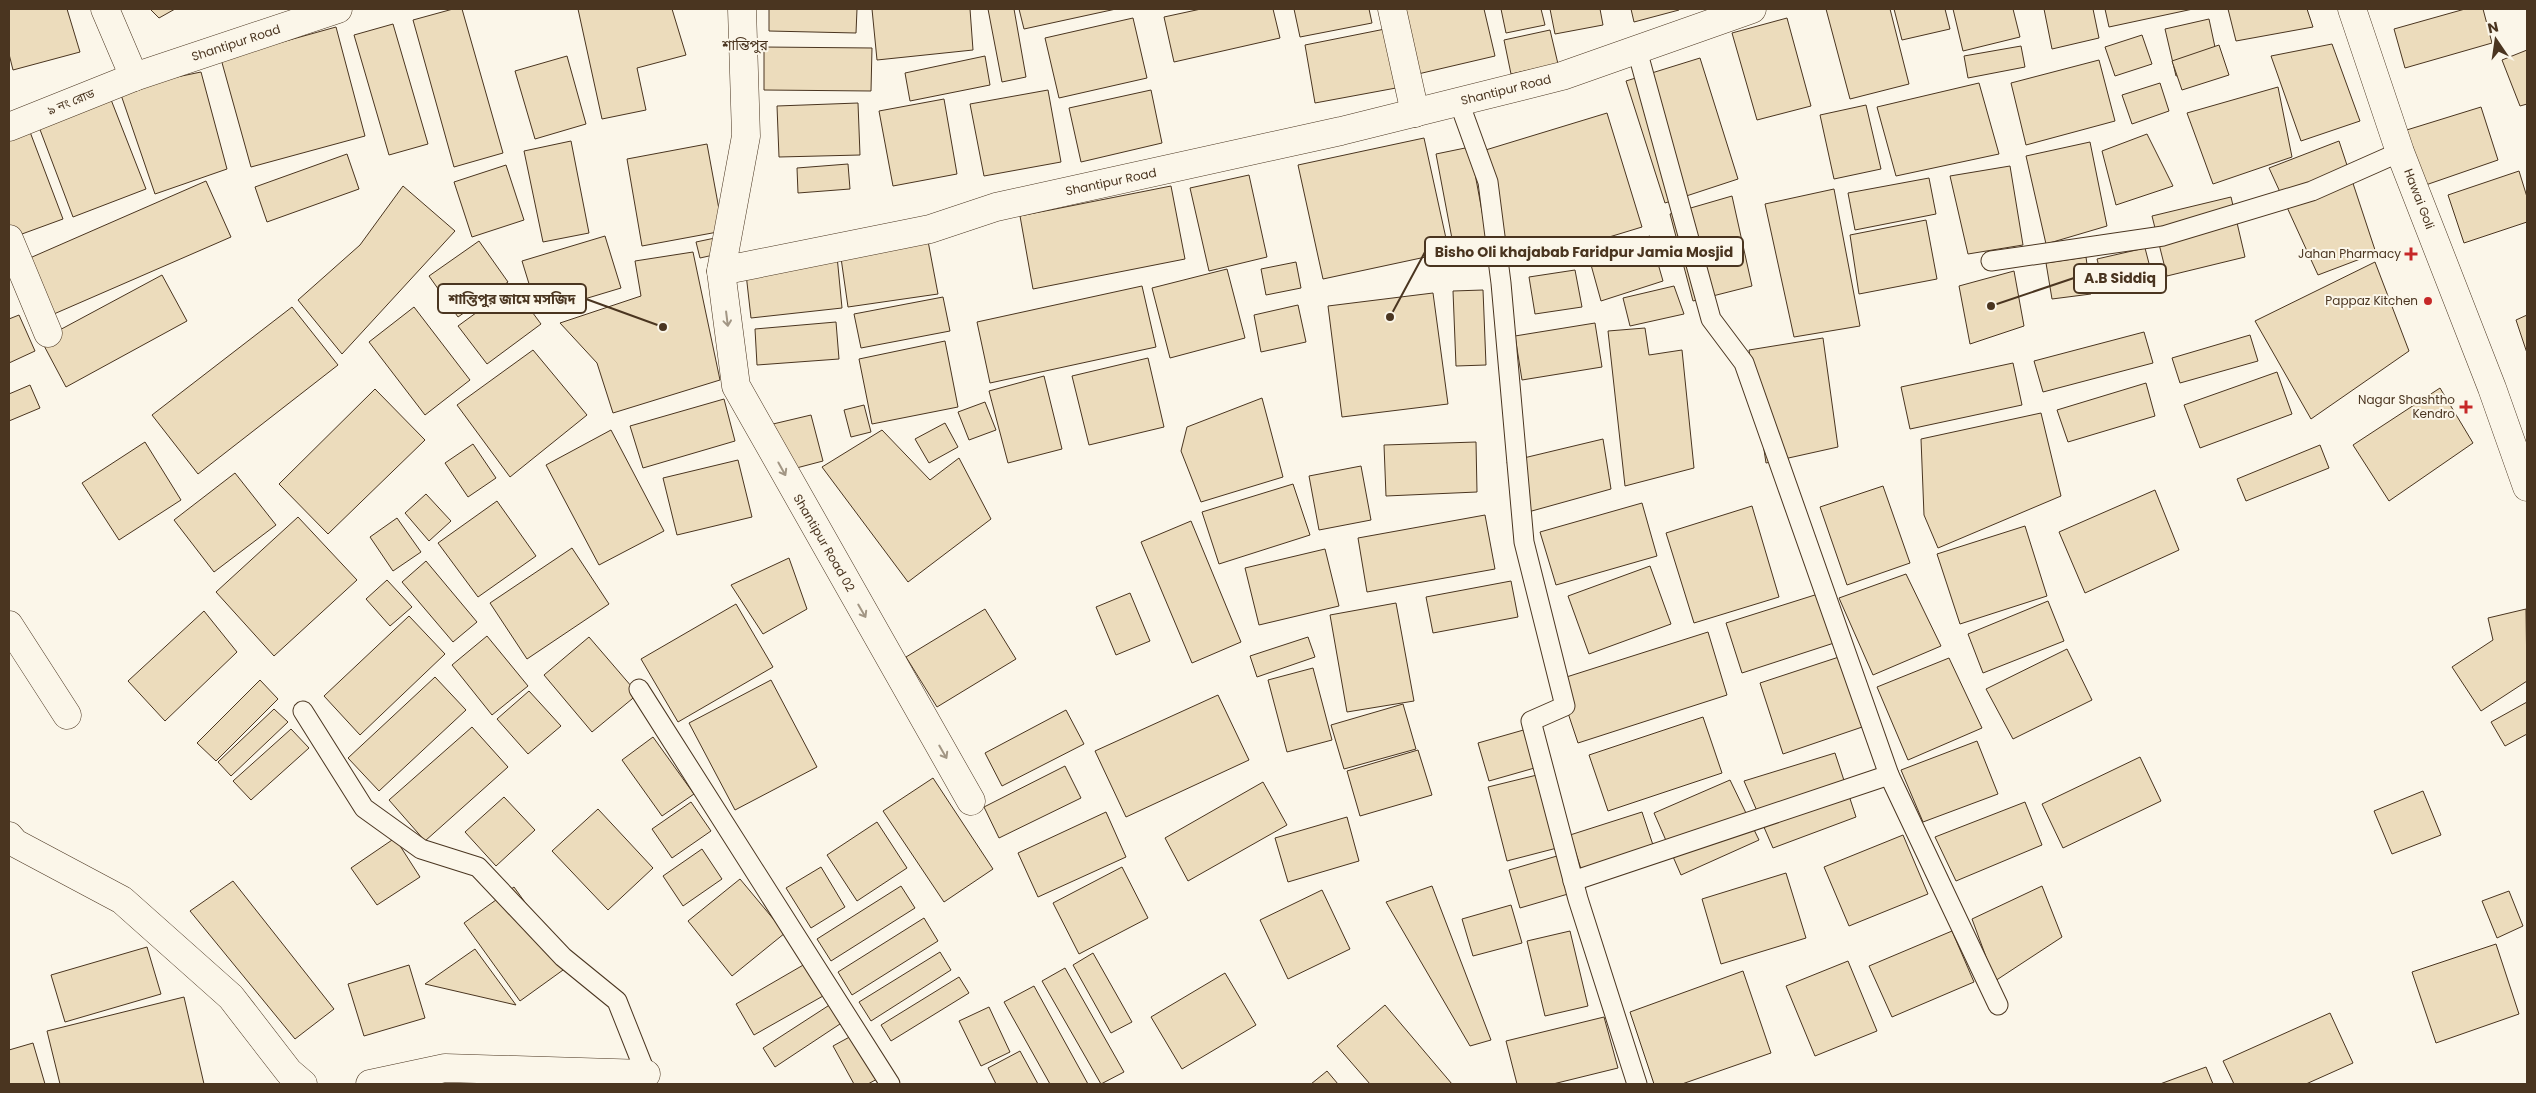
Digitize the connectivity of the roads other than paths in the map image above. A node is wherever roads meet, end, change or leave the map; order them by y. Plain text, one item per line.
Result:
1 (105, 9) edge
2 (338, 9) edge
3 (742, 9) edge
4 (1392, 9) edge
5 (1752, 9) edge
6 (2352, 9) edge
7 (1637, 50) junction
8 (134, 77) junction
9 (1459, 102) junction
10 (1415, 113) junction
11 (9, 127) edge
12 (2400, 152) junction
13 (9, 239) edge
14 (1991, 261) dead end
15 (721, 271) junction
16 (48, 333) dead end
17 (2527, 487) edge
18 (9, 626) edge
19 (639, 689) dead end
20 (303, 711) dead end
21 (67, 715) dead end
22 (1889, 775) junction
23 (970, 801) dead end
24 (9, 836) edge
25 (1573, 881) junction
26 (1998, 1005) dead end
27 (646, 1074) joint
28 (303, 1084) edge
29 (370, 1084) edge
30 (890, 1084) edge
31 (1638, 1084) edge

1 - 8 street
2 - 8 street, Shantipur Road
3 - 15 street
4 - 10 street
5 - 7 street, Shantipur Road
6 - 12 street, Hawai Goli
7 - 9 street, Shantipur Road
7 - 22 lane
8 - 11 street, ৯ নং রোড
9 - 10 street, Shantipur Road
9 - 25 lane
10 - 15 street, Shantipur Road
12 - 14 lane
12 - 17 street, Hawai Goli
13 - 16 street
15 -> 23 street, Shantipur Road 02
18 - 21 street
19 - 30 lane
20 - 27 lane
22 - 25 lane
22 - 26 lane
24 - 28 street
25 - 31 lane
27 - 29 street

